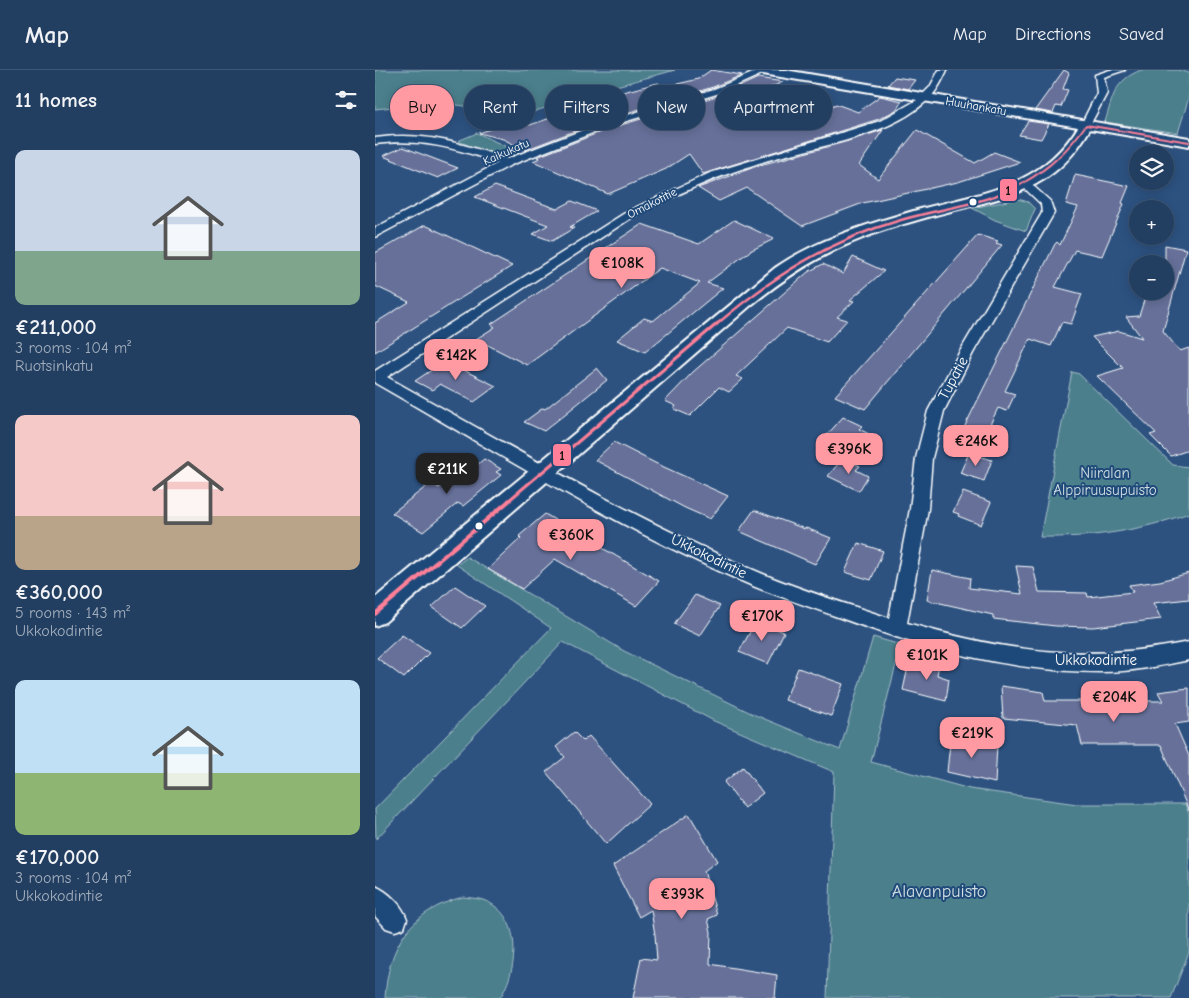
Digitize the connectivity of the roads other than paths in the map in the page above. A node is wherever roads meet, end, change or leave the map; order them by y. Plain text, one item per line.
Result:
1 (765, 70) edge
2 (943, 70) edge
3 (1121, 70) edge
4 (1097, 73) edge
5 (925, 97) junction
6 (1086, 125) junction
7 (375, 141) edge
8 (1189, 142) edge
9 (507, 163) junction
10 (1026, 185) junction
11 (375, 233) edge
12 (375, 378) edge
13 (544, 470) junction
14 (375, 614) edge
15 (896, 629) junction
16 (1189, 652) edge
17 (375, 898) edge
18 (395, 919) dead end

1 - 5 street, Huuhankatu
1 - 9 street, Kaikukatu
2 - 5 street, Omakotitie
3 - 4 street
4 - 6 street
5 - 6 street, Huuhankatu
5 - 12 street, Omakotitie
6 - 8 street, Huuhankatu
6 - 10 street
7 - 9 street
9 - 11 street, Kaikukatu
10 - 13 street
10 - 15 street, Tupatie
12 - 13 street, Ukkokodintie
13 - 14 street
13 - 15 street, Ukkokodintie
15 - 16 street, Ukkokodintie
17 - 18 street

